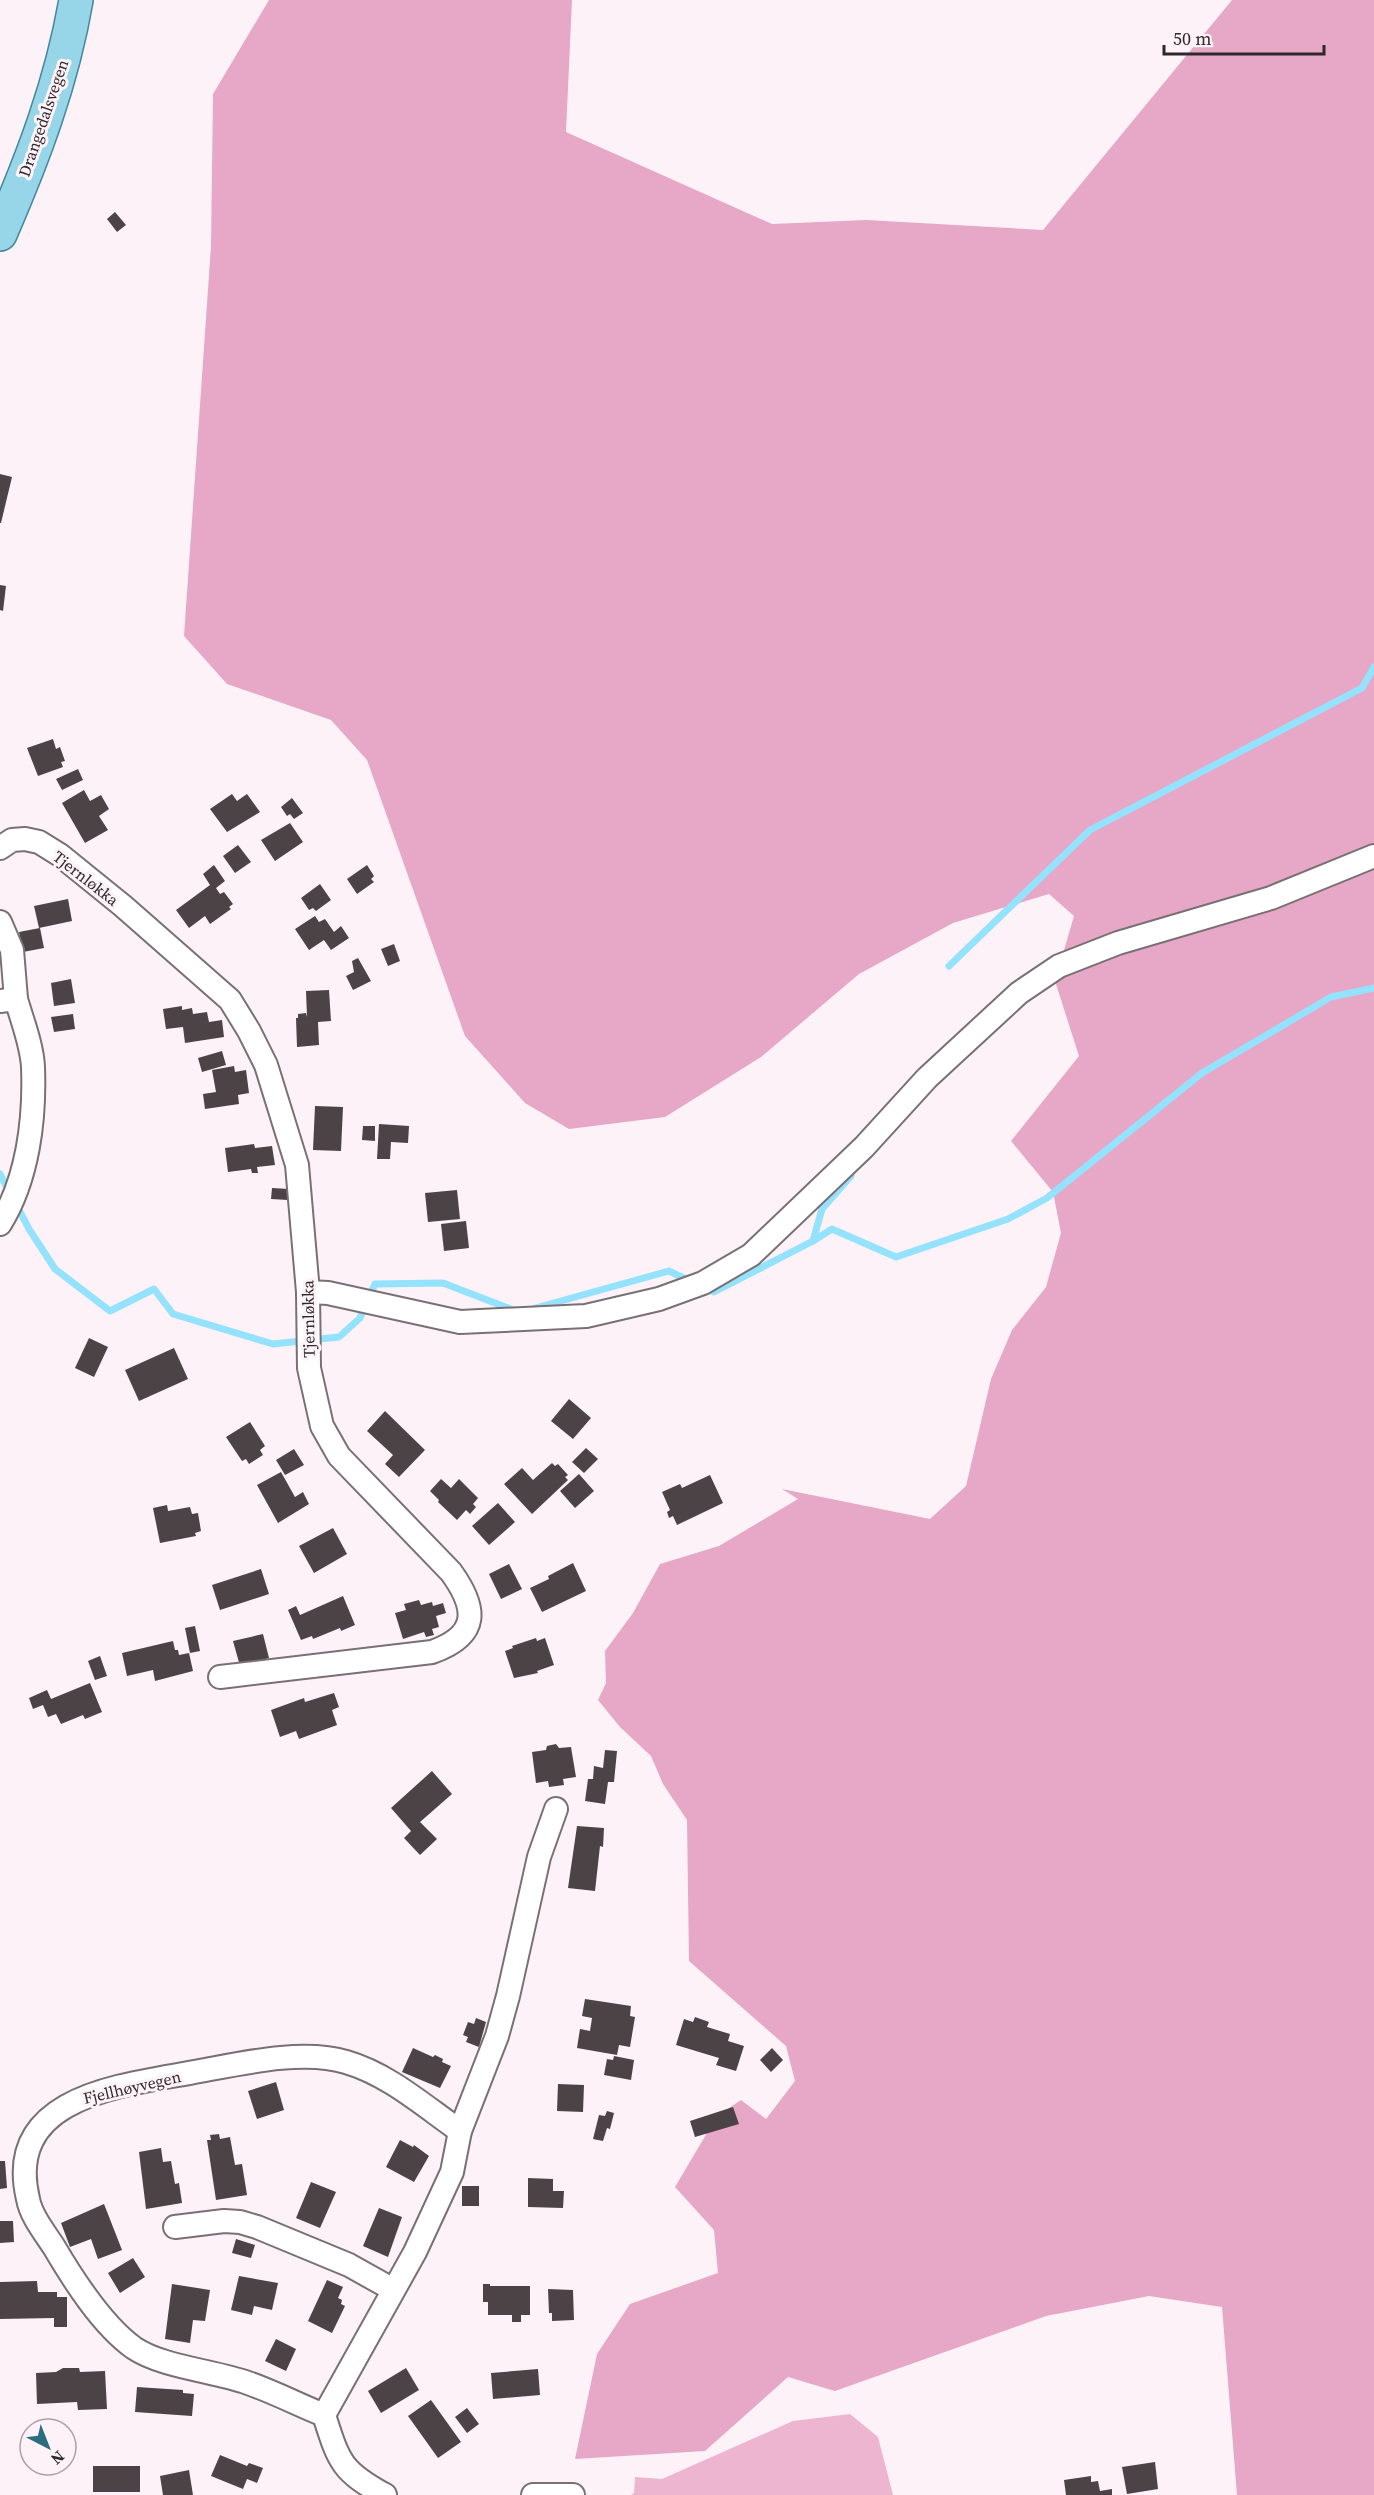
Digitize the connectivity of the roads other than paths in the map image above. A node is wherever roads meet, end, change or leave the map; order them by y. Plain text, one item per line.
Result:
1 (76, 0) edge
2 (0, 234) edge
3 (0, 848) edge
4 (1374, 856) edge
5 (0, 922) edge
6 (8, 1000) edge
7 (0, 1224) edge
8 (308, 1292) junction
9 (220, 1677) dead end
10 (556, 1809) dead end
11 (460, 2131) junction
12 (176, 2227) dead end
13 (392, 2289) junction
14 (324, 2415) junction
15 (385, 2495) edge
16 (533, 2495) edge
17 (573, 2495) edge

1 - 2 main road, Drangedalsvegen
3 - 8 street, Tjernløkka
4 - 8 street
5 - 6 street
6 - 7 street
8 - 9 street, Tjernløkka
10 - 11 street
11 - 13 street
11 - 14 street, Fjellhøyvegen
12 - 13 street
13 - 14 street
14 - 15 street
16 - 17 street

